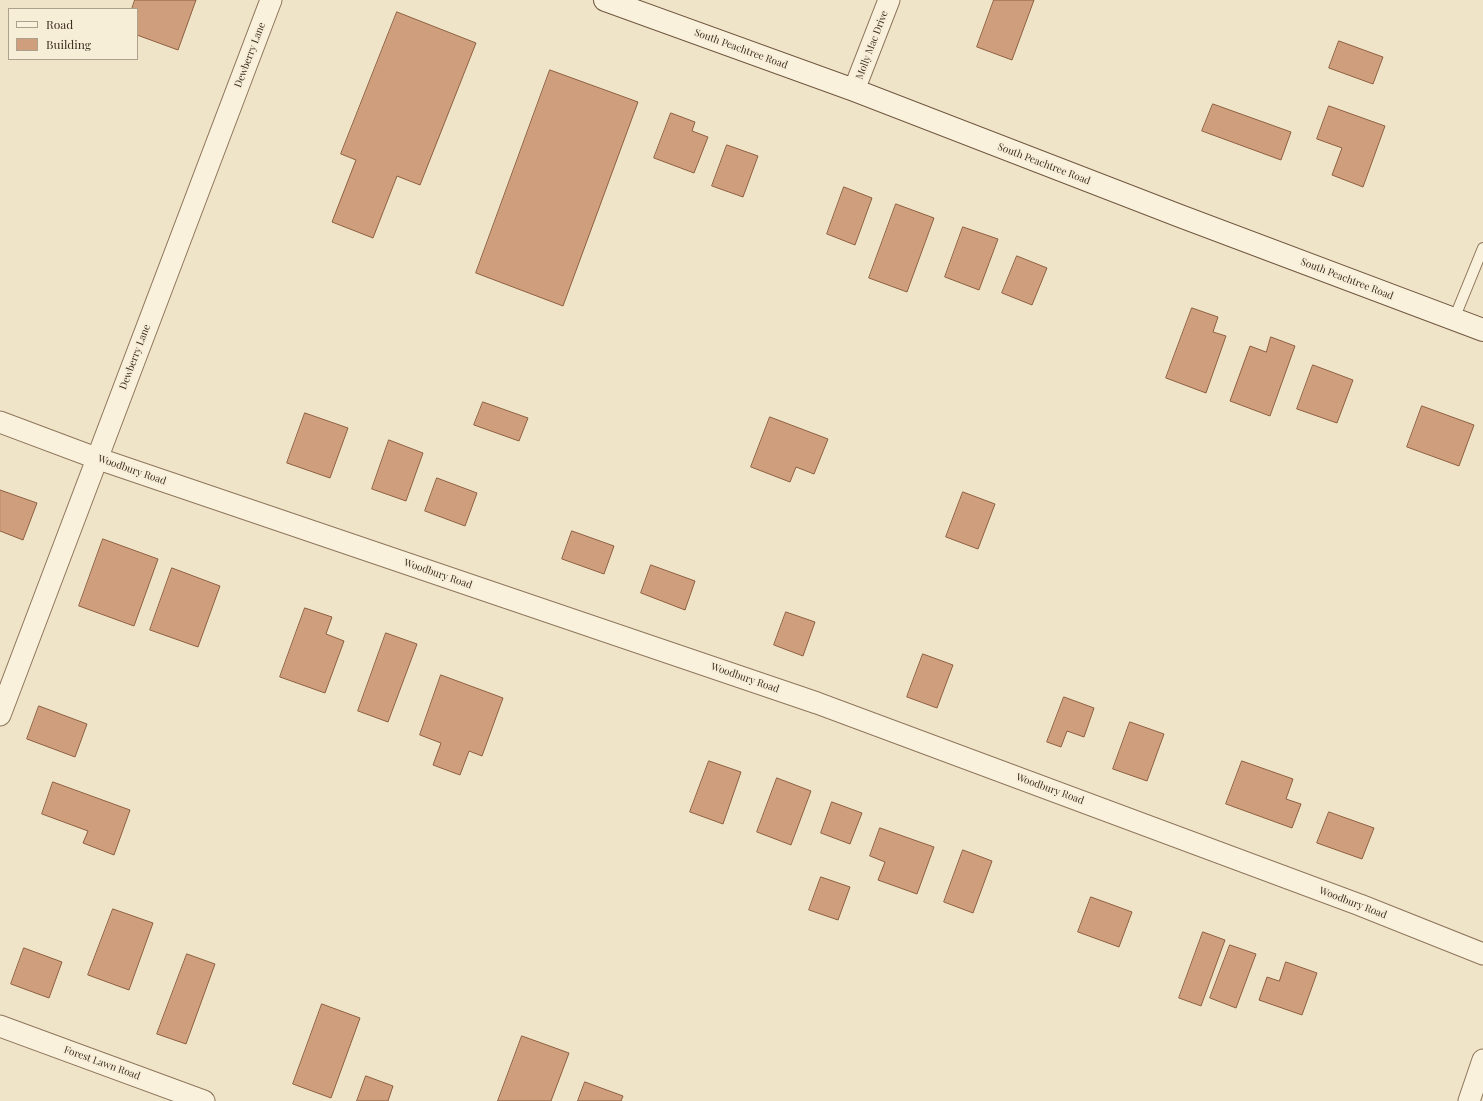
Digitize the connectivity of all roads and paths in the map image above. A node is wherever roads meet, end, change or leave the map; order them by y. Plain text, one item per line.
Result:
1 (270, 0) edge
2 (605, 0) edge
3 (889, 0) edge
4 (854, 90) junction
5 (1483, 248) edge
6 (1454, 319) junction
7 (1483, 330) edge
8 (0, 422) edge
9 (96, 458) junction
10 (0, 715) edge
11 (1483, 954) edge
12 (0, 1026) edge
13 (1483, 1060) edge
14 (204, 1101) edge
15 (1469, 1101) edge

1 - 9 street, Dewberry Lane
2 - 4 main road, South Peachtree Road
3 - 4 street, Molly Mac Drive
4 - 6 main road, South Peachtree Road
5 - 6 lane
6 - 7 main road, South Peachtree Road
8 - 9 street, Woodbury Road
9 - 10 street, Dewberry Lane
9 - 11 street, Woodbury Road
12 - 14 street, Forest Lawn Road
13 - 15 street

